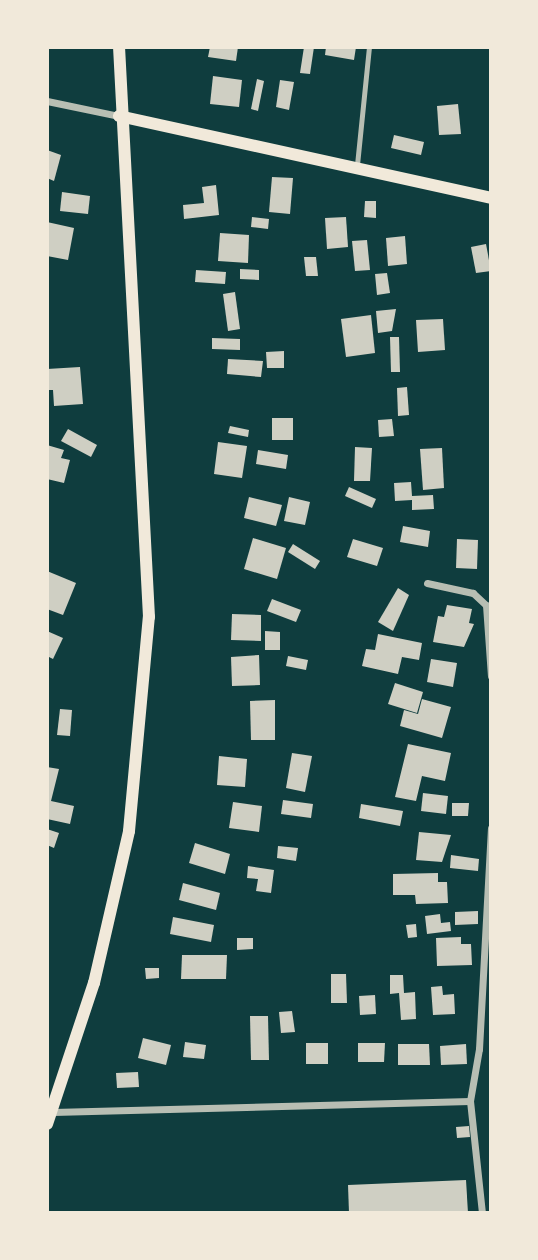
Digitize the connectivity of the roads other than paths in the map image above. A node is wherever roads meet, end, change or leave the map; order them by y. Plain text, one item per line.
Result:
1 (119, 47) edge
2 (369, 47) edge
3 (47, 101) edge
4 (119, 116) junction
5 (357, 165) junction
6 (491, 198) edge
7 (428, 583) dead end
8 (491, 676) edge
9 (491, 828) edge
10 (470, 1101) junction
11 (53, 1112) junction
12 (47, 1124) edge
13 (482, 1213) edge

1 - 4 main road
2 - 5 lane
3 - 4 street
4 - 5 main road
4 - 11 main road
5 - 6 main road
7 - 8 street
9 - 10 street
10 - 11 street
10 - 13 street
11 - 12 main road

